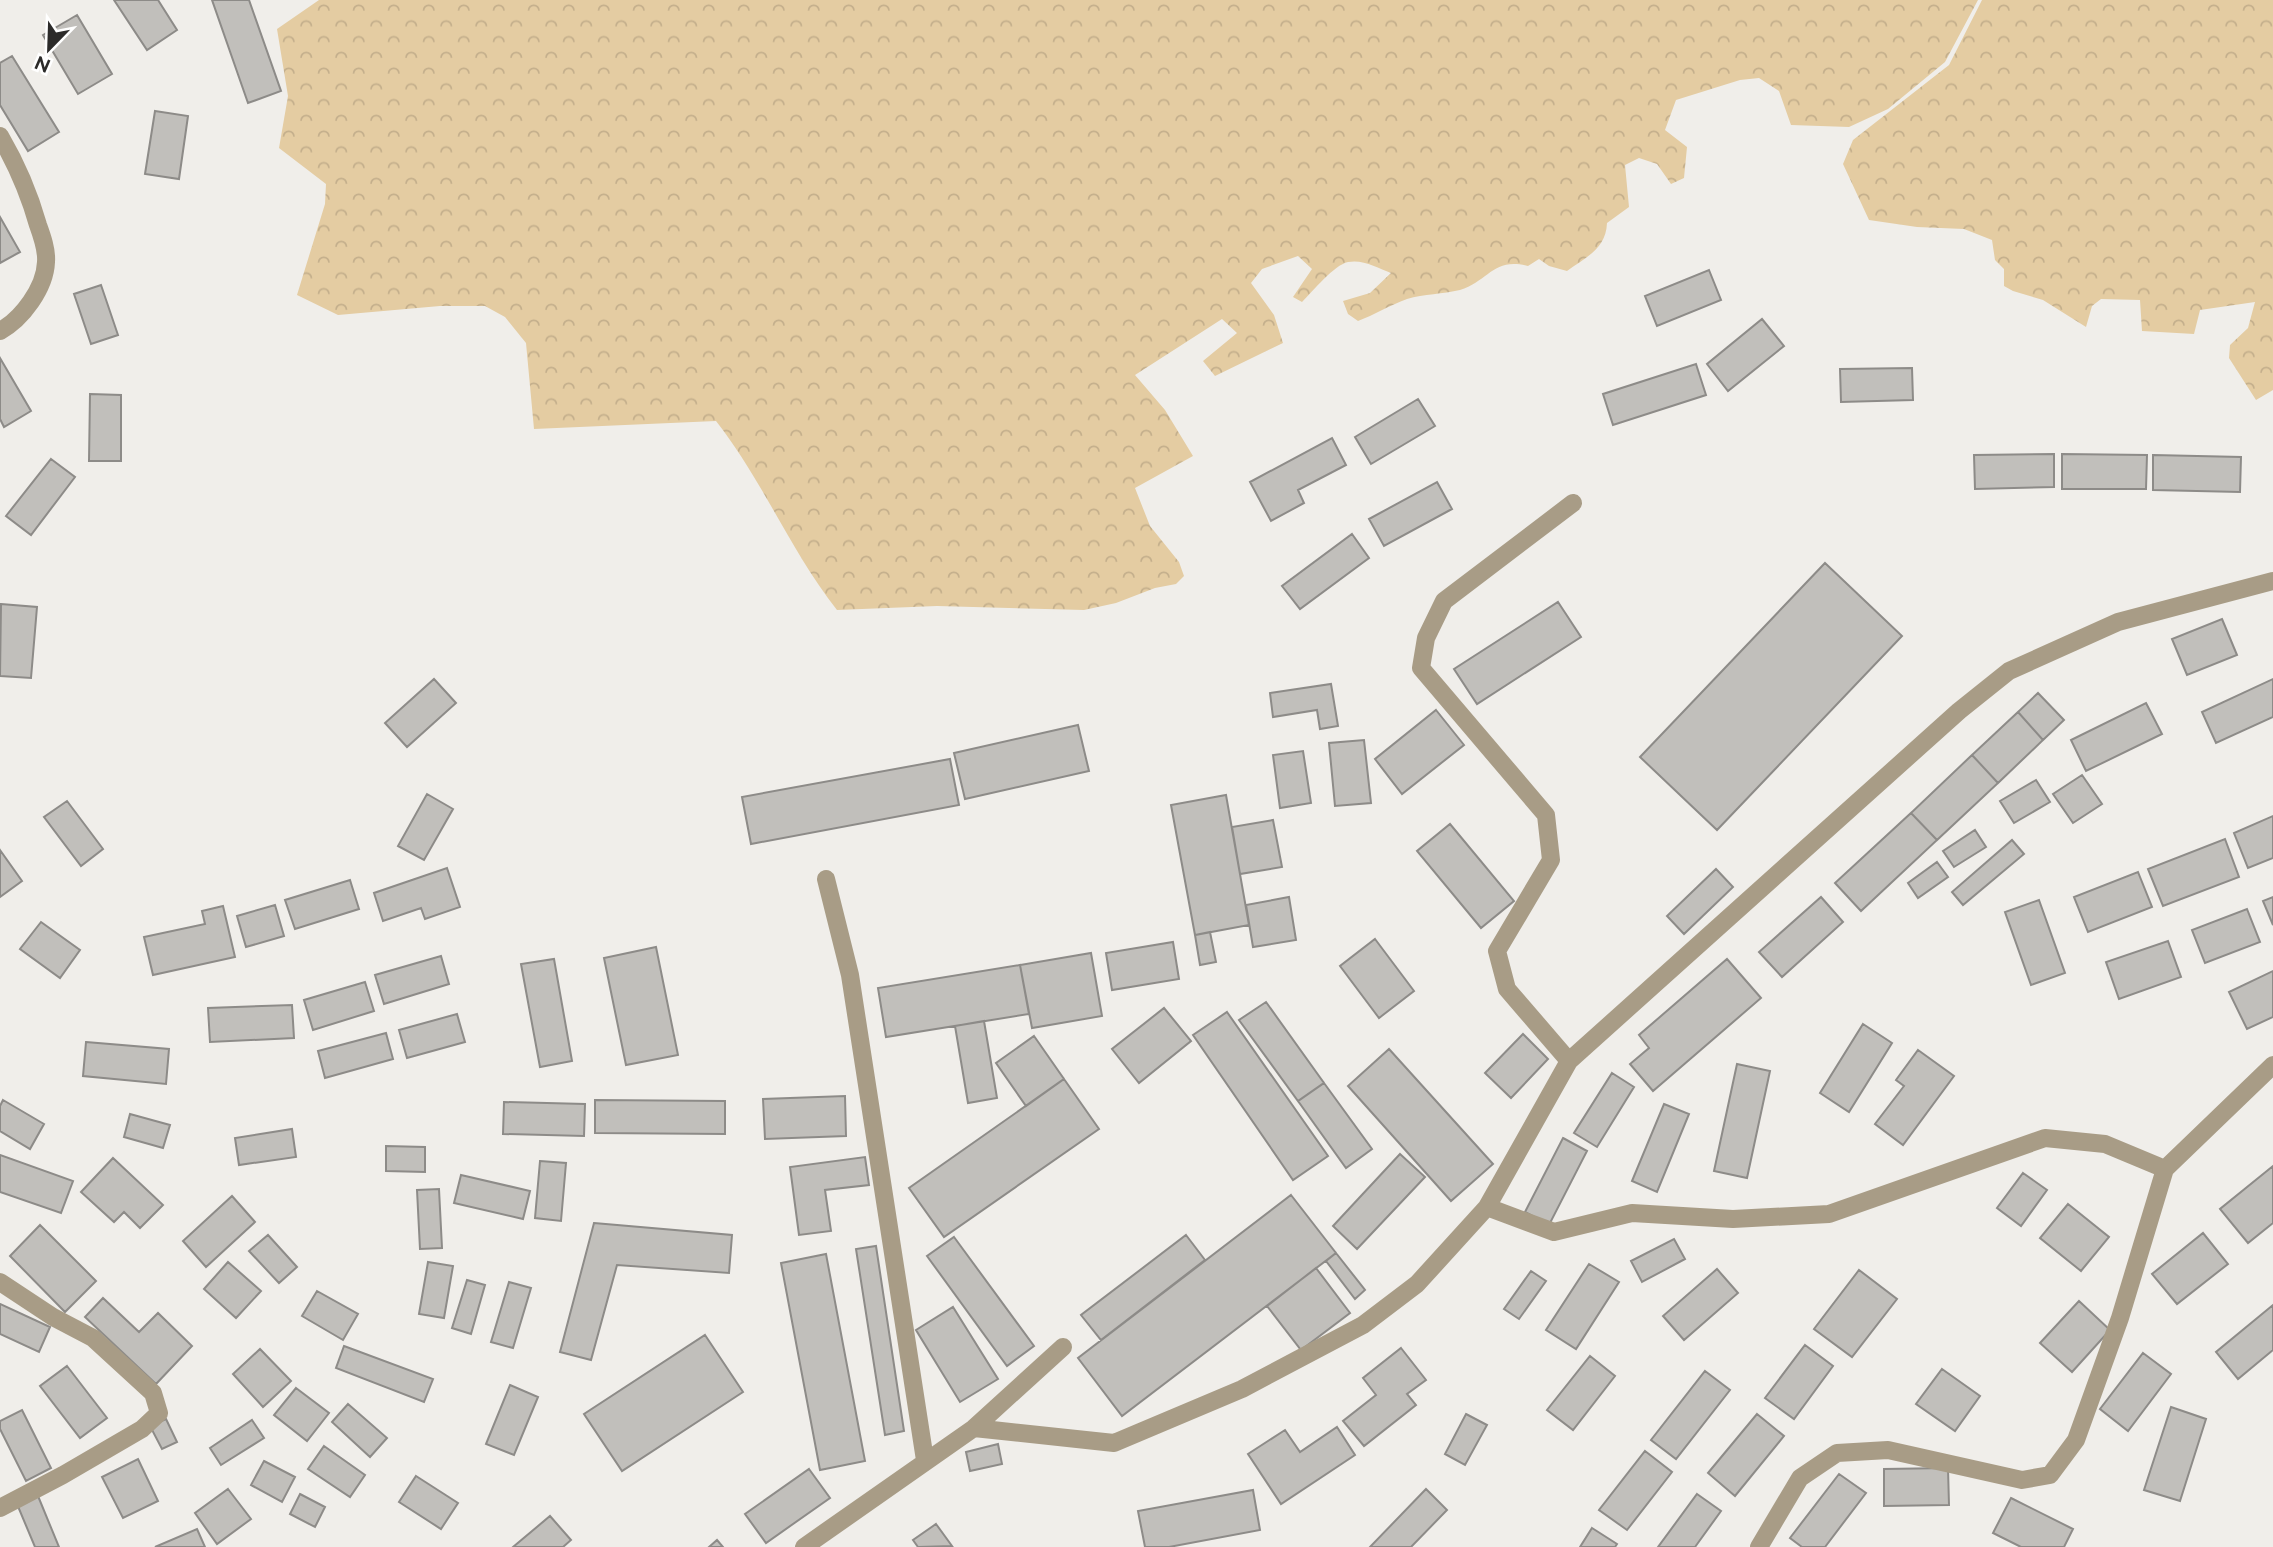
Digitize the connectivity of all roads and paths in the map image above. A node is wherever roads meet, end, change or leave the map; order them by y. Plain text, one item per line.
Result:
1 (0, 136) edge
2 (0, 331) edge
3 (1573, 503) dead end
4 (2273, 581) edge
5 (826, 879) dead end
6 (1569, 1060) junction
7 (2273, 1065) edge
8 (2165, 1168) junction
9 (1487, 1207) junction
10 (0, 1282) edge
11 (1063, 1346) dead end
12 (974, 1428) junction
13 (925, 1460) junction
14 (0, 1508) edge
15 (804, 1547) edge
16 (1759, 1547) edge

1 - 2 street
3 - 6 street
4 - 6 street
5 - 13 street
6 - 9 street
7 - 8 street
8 - 9 street
8 - 16 street
9 - 12 street
10 - 14 street
11 - 12 street
12 - 13 street
13 - 15 street

